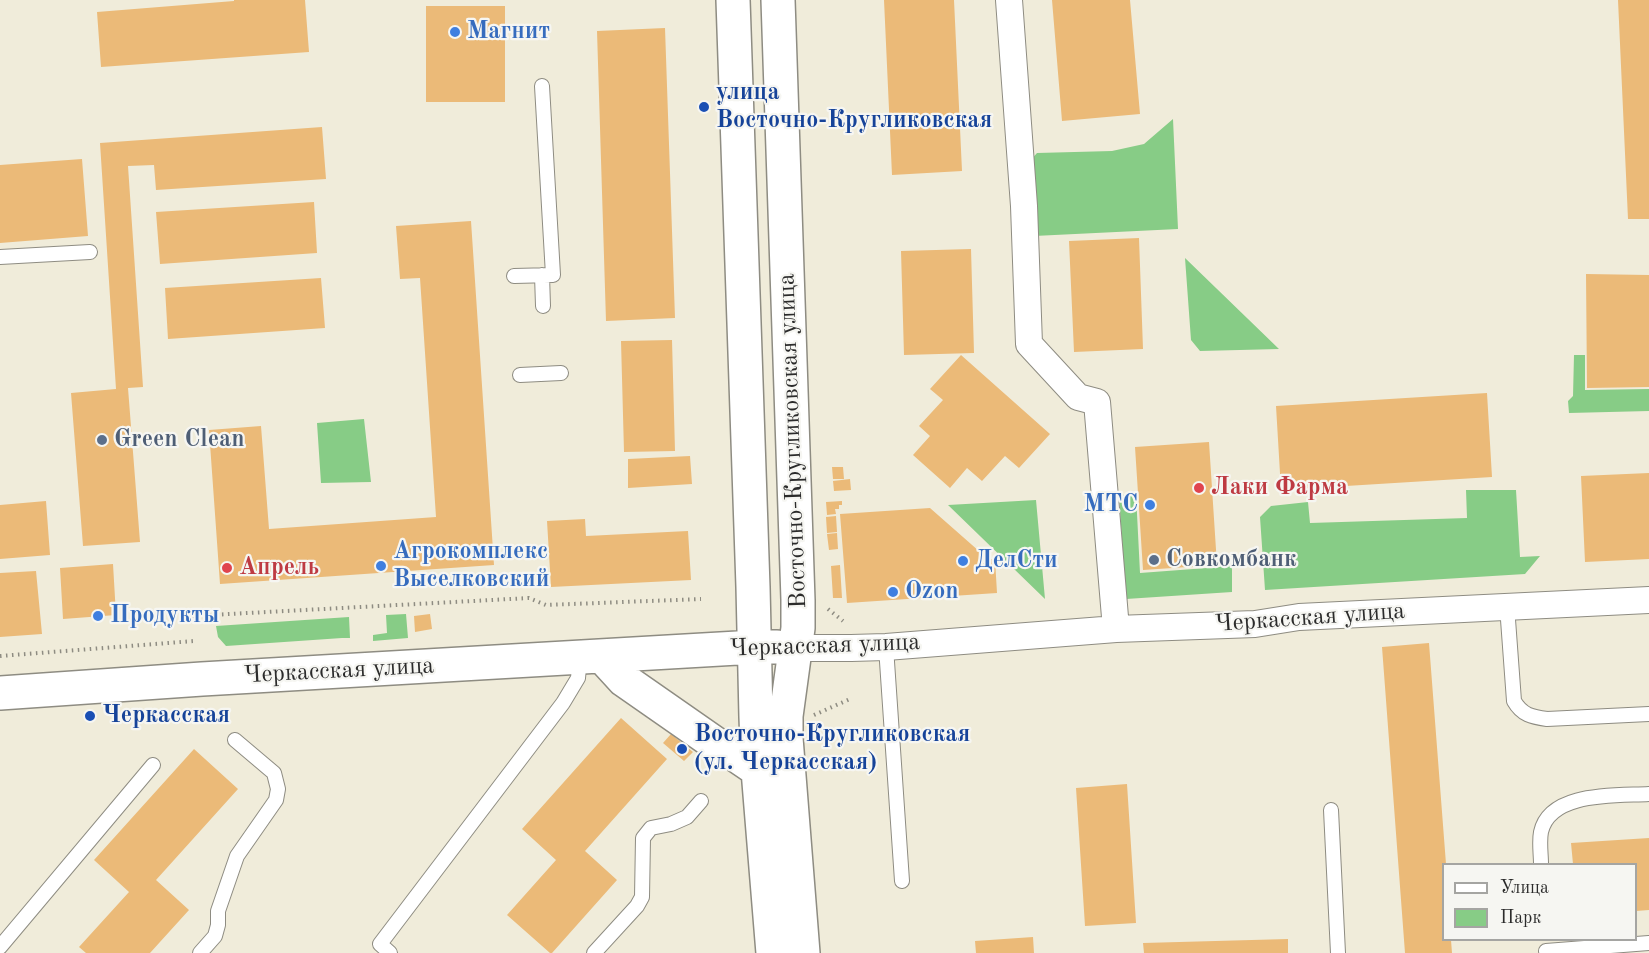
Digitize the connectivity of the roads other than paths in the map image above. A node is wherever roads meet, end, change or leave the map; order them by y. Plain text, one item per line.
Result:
1 (733, 0) edge
2 (778, 0) edge
3 (1009, 0) edge
4 (543, 86) dead end
5 (90, 252) dead end
6 (0, 257) edge
7 (542, 275) junction
8 (514, 276) dead end
9 (543, 306) dead end
10 (561, 373) dead end
11 (520, 375) dead end
12 (1649, 600) edge
13 (1507, 606) junction
14 (1116, 629) junction
15 (755, 647) junction
16 (886, 647) junction
17 (796, 648) junction
18 (591, 656) junction
19 (0, 693) edge
20 (1649, 714) edge
21 (235, 740) dead end
22 (153, 765) dead end
23 (758, 770) junction
24 (1649, 794) edge
25 (701, 801) dead end
26 (1331, 810) dead end
27 (1541, 863) edge
28 (902, 881) dead end
29 (1649, 944) edge
30 (0, 947) edge
31 (1546, 948) edge
32 (200, 953) edge
33 (390, 953) edge
34 (594, 953) edge
35 (773, 953) edge
36 (803, 953) edge
37 (1338, 953) edge

1 - 15 street, Восточно-Кругликовская улица
2 - 17 street, Восточно-Кругликовская улица
3 - 14 street
4 - 7 lane
5 - 6 lane
7 - 8 lane
7 - 9 lane
10 - 11 lane
12 - 13 street, Черкасская улица
13 - 14 street, Черкасская улица
13 - 20 lane
14 - 16 street, Черкасская улица
15 - 17 street, Черкасская улица
15 - 18 street, Черкасская улица
15 - 23 street, Восточно-Кругликовская улица
16 - 17 street, Черкасская улица
16 - 28 lane
17 - 36 street, Восточно-Кругликовская улица
18 - 19 street, Черкасская улица
18 - 23 street
18 - 33 lane
21 - 32 lane
22 - 30 lane
23 - 35 street, Восточно-Кругликовская улица
24 - 27 lane
25 - 34 lane
26 - 37 lane
29 - 31 lane

